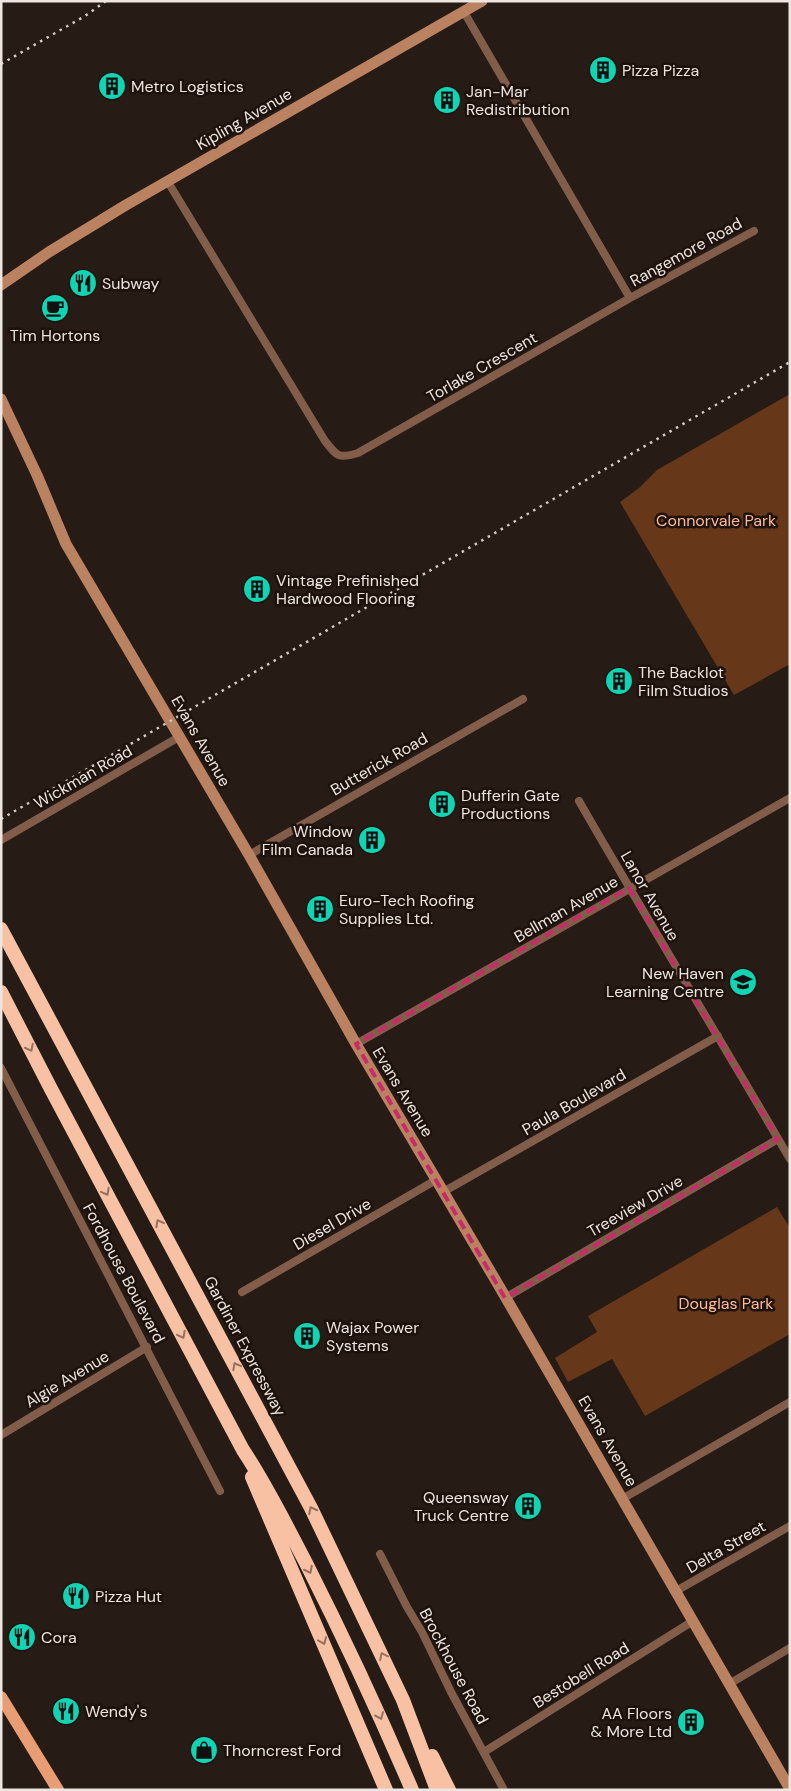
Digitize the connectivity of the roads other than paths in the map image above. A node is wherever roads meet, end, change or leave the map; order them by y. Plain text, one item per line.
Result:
1 (482, 1) edge
2 (464, 12) junction
3 (168, 182) junction
4 (754, 231) dead end
5 (25, 270) junction
6 (1, 285) edge
7 (1, 295) edge
8 (630, 298) junction
9 (1, 392) edge
10 (3, 401) edge
11 (523, 698) dead end
12 (179, 737) junction
13 (790, 798) edge
14 (578, 801) dead end
15 (1, 840) edge
16 (249, 854) junction
17 (629, 888) junction
18 (1, 929) edge
19 (3, 997) edge
20 (718, 1036) junction
21 (356, 1044) junction
22 (1, 1068) edge
23 (778, 1139) junction
24 (790, 1158) edge
25 (436, 1180) junction
26 (443, 1192) junction
27 (242, 1292) dead end
28 (506, 1298) junction
29 (147, 1347) junction
30 (790, 1402) edge
31 (1, 1435) edge
32 (243, 1450) junction
33 (220, 1491) dead end
34 (622, 1498) junction
35 (790, 1526) edge
36 (380, 1554) dead end
37 (676, 1591) junction
38 (693, 1621) junction
39 (790, 1648) edge
40 (729, 1684) junction
41 (1, 1696) edge
42 (403, 1700) junction
43 (484, 1752) junction
44 (786, 1774) edge
45 (790, 1788) edge
46 (58, 1790) edge
47 (386, 1790) edge
48 (412, 1790) edge
49 (437, 1790) edge
50 (449, 1790) edge
51 (504, 1790) edge

1 - 2 main road, Kipling Avenue
2 - 3 main road, Kipling Avenue
2 - 8 street
3 - 5 main road, Kipling Avenue
3 - 8 street, Torlake Crescent
4 - 8 street, Rangemore Road
5 - 6 main road, Kipling Avenue
5 - 7 main road, Kipling Avenue
9 - 10 main road, Evans Avenue
10 - 12 main road, Evans Avenue
11 - 16 street, Butterick Road
12 - 15 street, Wickman Road
12 - 16 main road, Evans Avenue
13 - 17 street, Bellman Avenue
14 - 17 street, Lanor Avenue
16 - 21 main road, Evans Avenue
17 - 20 street, Lanor Avenue
17 - 21 street, Bellman Avenue
42 -> 18 highway, Gardiner Expressway
19 -> 32 highway
20 - 23 street, Lanor Avenue
20 - 26 street, Paula Boulevard
21 - 25 main road, Evans Avenue
22 - 29 street, Fordhouse Boulevard
23 - 24 street, Lanor Avenue
23 - 28 street, Treeview Drive
25 - 26 main road, Evans Avenue
25 - 27 street, Diesel Drive
26 - 28 main road, Evans Avenue
28 - 34 main road, Evans Avenue
29 - 31 street, Algie Avenue
29 - 33 street, Fordhouse Boulevard
30 - 34 street
32 -> 47 highway
32 -> 48 highway
34 - 37 main road, Evans Avenue
35 - 37 street, Delta Street
36 - 43 street, Brockhouse Road
37 - 38 main road, Evans Avenue
38 - 40 main road, Evans Avenue
38 - 43 street, Bestobell Road
39 - 40 street
40 - 44 main road, Evans Avenue
41 - 46 main road
42 - 49 highway, Gardiner Expressway
42 - 50 highway
43 - 51 street, Brockhouse Road
44 - 45 main road, Evans Avenue

